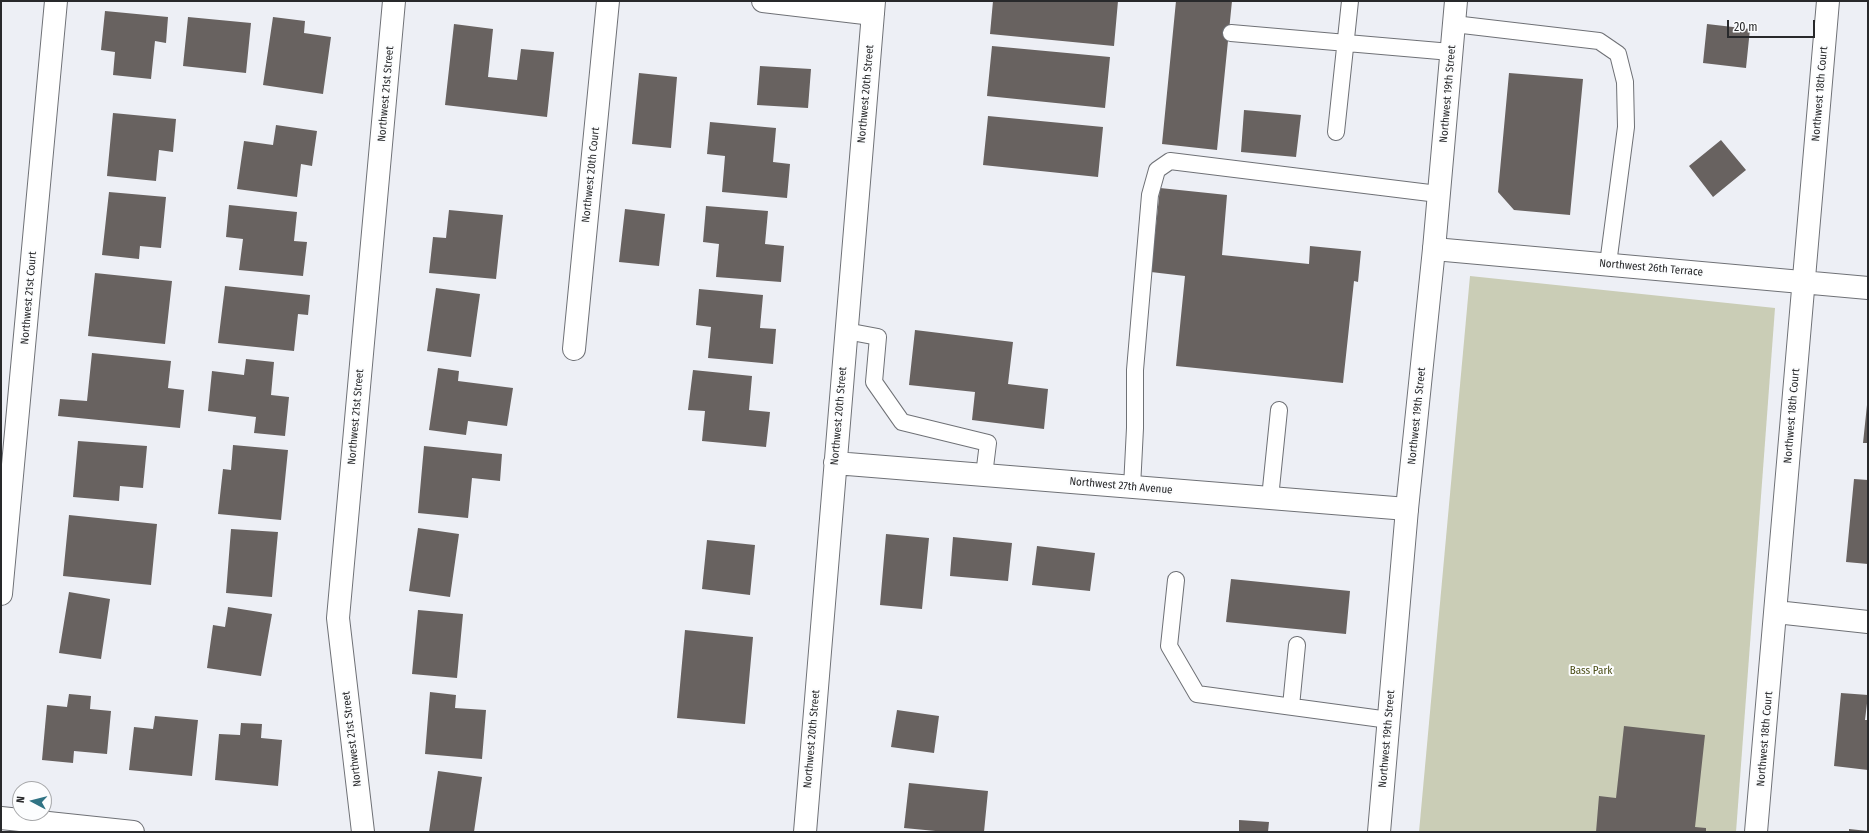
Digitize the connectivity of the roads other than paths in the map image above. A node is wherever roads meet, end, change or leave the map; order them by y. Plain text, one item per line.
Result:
1 (56, 1) edge
2 (394, 1) edge
3 (608, 1) edge
4 (763, 1) edge
5 (1350, 1) edge
6 (1456, 1) edge
7 (1828, 1) edge
8 (873, 7) edge
9 (1454, 24) junction
10 (1231, 33) dead end
11 (1346, 43) junction
12 (1451, 52) junction
13 (1336, 132) dead end
14 (1438, 194) junction
15 (1434, 249) junction
16 (1608, 264) junction
17 (1804, 281) junction
18 (1868, 288) edge
19 (846, 331) junction
20 (574, 349) dead end
21 (1279, 410) dead end
22 (835, 463) junction
23 (984, 475) junction
24 (1132, 487) junction
25 (1270, 498) junction
26 (1407, 509) junction
27 (1176, 580) dead end
28 (1, 594) edge
29 (1776, 612) junction
30 (1868, 622) edge
31 (1297, 645) dead end
32 (1291, 706) junction
33 (1389, 720) junction
34 (1, 818) edge
35 (133, 832) edge
36 (363, 832) edge
37 (804, 832) edge
38 (1379, 832) edge
39 (1756, 832) edge

1 - 28 street, Northwest 21st Court
2 - 36 street, Northwest 21st Street
3 - 20 street, Northwest 20th Court
4 - 8 street
5 - 11 lane
6 - 9 street, Northwest 19th Street
7 - 17 street, Northwest 18th Court
8 - 19 street, Northwest 20th Street
9 - 12 street, Northwest 19th Street
9 - 16 lane
10 - 11 lane
11 - 12 lane
11 - 13 lane
12 - 14 street, Northwest 19th Street
14 - 15 street, Northwest 19th Street
14 - 24 lane
15 - 16 street, Northwest 26th Terrace
15 - 26 street, Northwest 19th Street
16 - 17 street, Northwest 26th Terrace
17 - 18 street, Northwest 26th Terrace
17 - 29 street, Northwest 18th Court
19 - 22 street, Northwest 20th Street
19 - 23 lane
21 - 25 lane
22 - 23 street, Northwest 27th Avenue
22 - 37 street, Northwest 20th Street
23 - 24 street, Northwest 27th Avenue
24 - 25 street, Northwest 27th Avenue
25 - 26 street, Northwest 27th Avenue
26 - 33 street, Northwest 19th Street
27 - 32 lane
29 - 30 street
29 - 39 street, Northwest 18th Court
31 - 32 lane
32 - 33 lane
33 - 38 street, Northwest 19th Street
34 - 35 street

